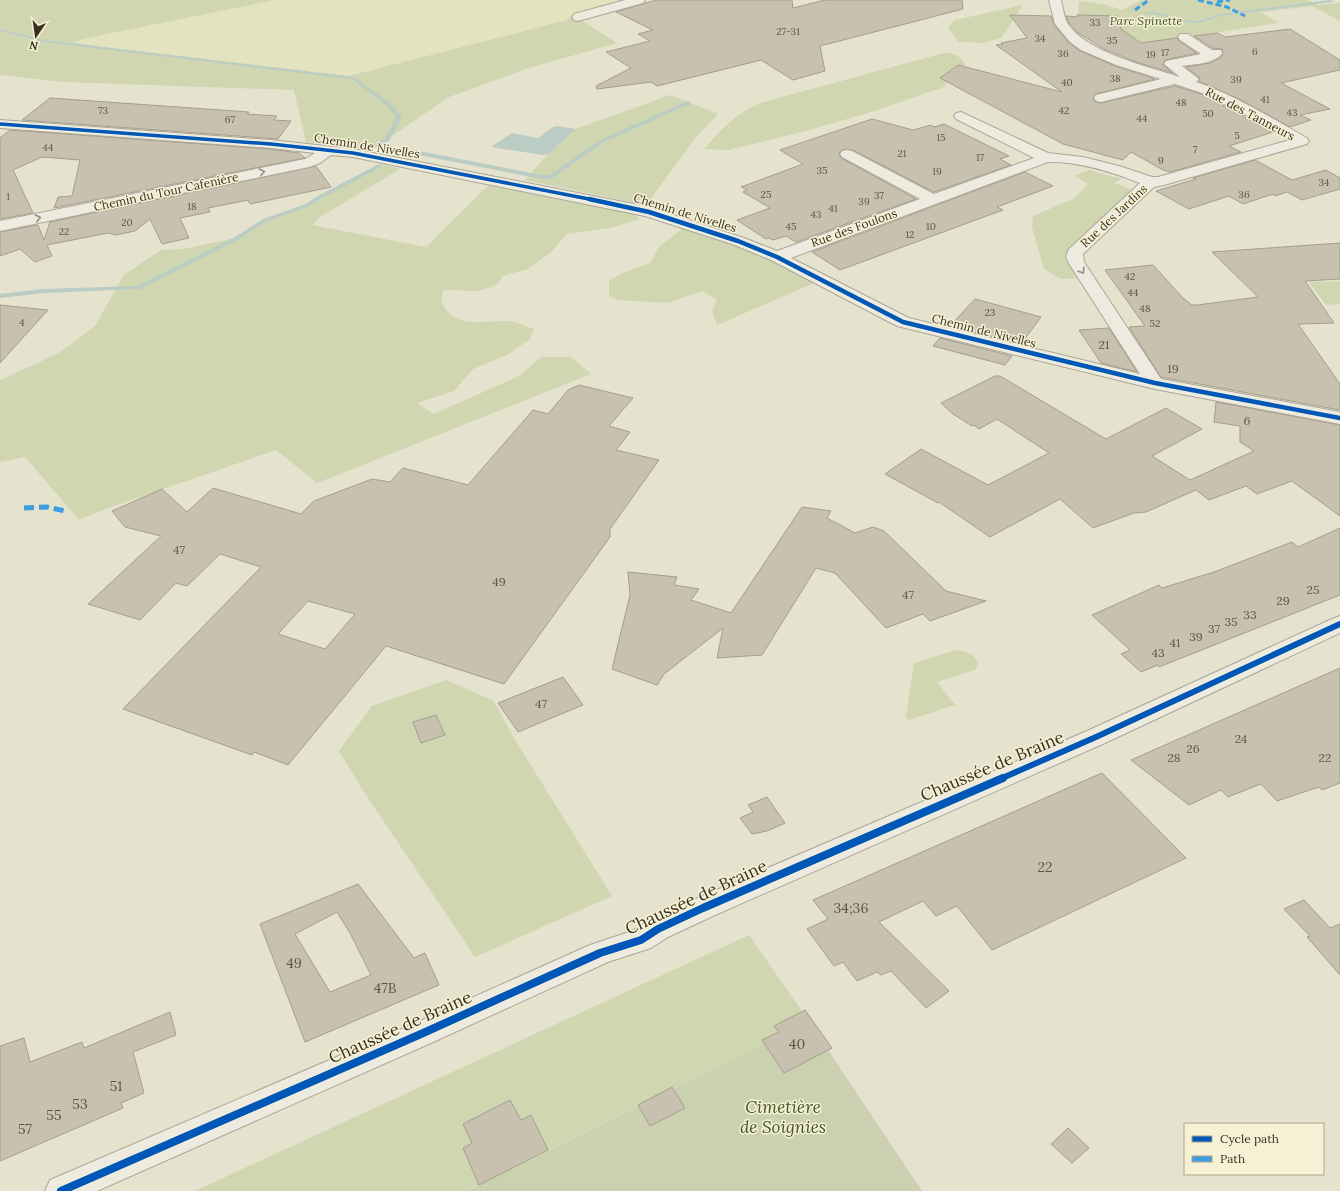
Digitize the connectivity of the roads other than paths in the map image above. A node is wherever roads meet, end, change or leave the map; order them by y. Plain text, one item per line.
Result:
1 (640, 0) edge
2 (1055, 0) edge
3 (578, 17) dead end
4 (1184, 37) dead end
5 (1174, 80) junction
6 (1207, 90) junction
7 (1101, 98) dead end
8 (961, 116) dead end
9 (0, 124) edge
10 (1302, 141) joint
11 (328, 150) junction
12 (847, 154) dead end
13 (1046, 158) junction
14 (1150, 182) junction
15 (932, 199) junction
16 (0, 226) edge
17 (777, 257) junction
18 (1155, 383) junction
19 (1340, 418) edge
20 (1340, 624) edge
21 (61, 1191) edge

1 - 3 street
2 - 5 street, Rue des Tanneurs
4 - 6 street
5 - 6 street, Rue des Tanneurs
5 - 7 street
6 - 10 street, Rue des Tanneurs
8 - 13 street, Rue des Foulons
9 - 11 street, Chemin de Nivelles
10 - 14 street, Rue des Jardins
16 -> 11 street, Chemin du Tour Cafenière
11 - 17 street, Chemin de Nivelles
12 - 15 street
13 - 14 street, Rue des Foulons
13 - 15 street, Rue des Foulons
14 -> 18 street, Rue des Jardins
15 - 17 street, Rue des Foulons
17 - 18 street, Chemin de Nivelles
18 - 19 street, Chemin de Nivelles
20 - 21 street, Chaussée de Braine

